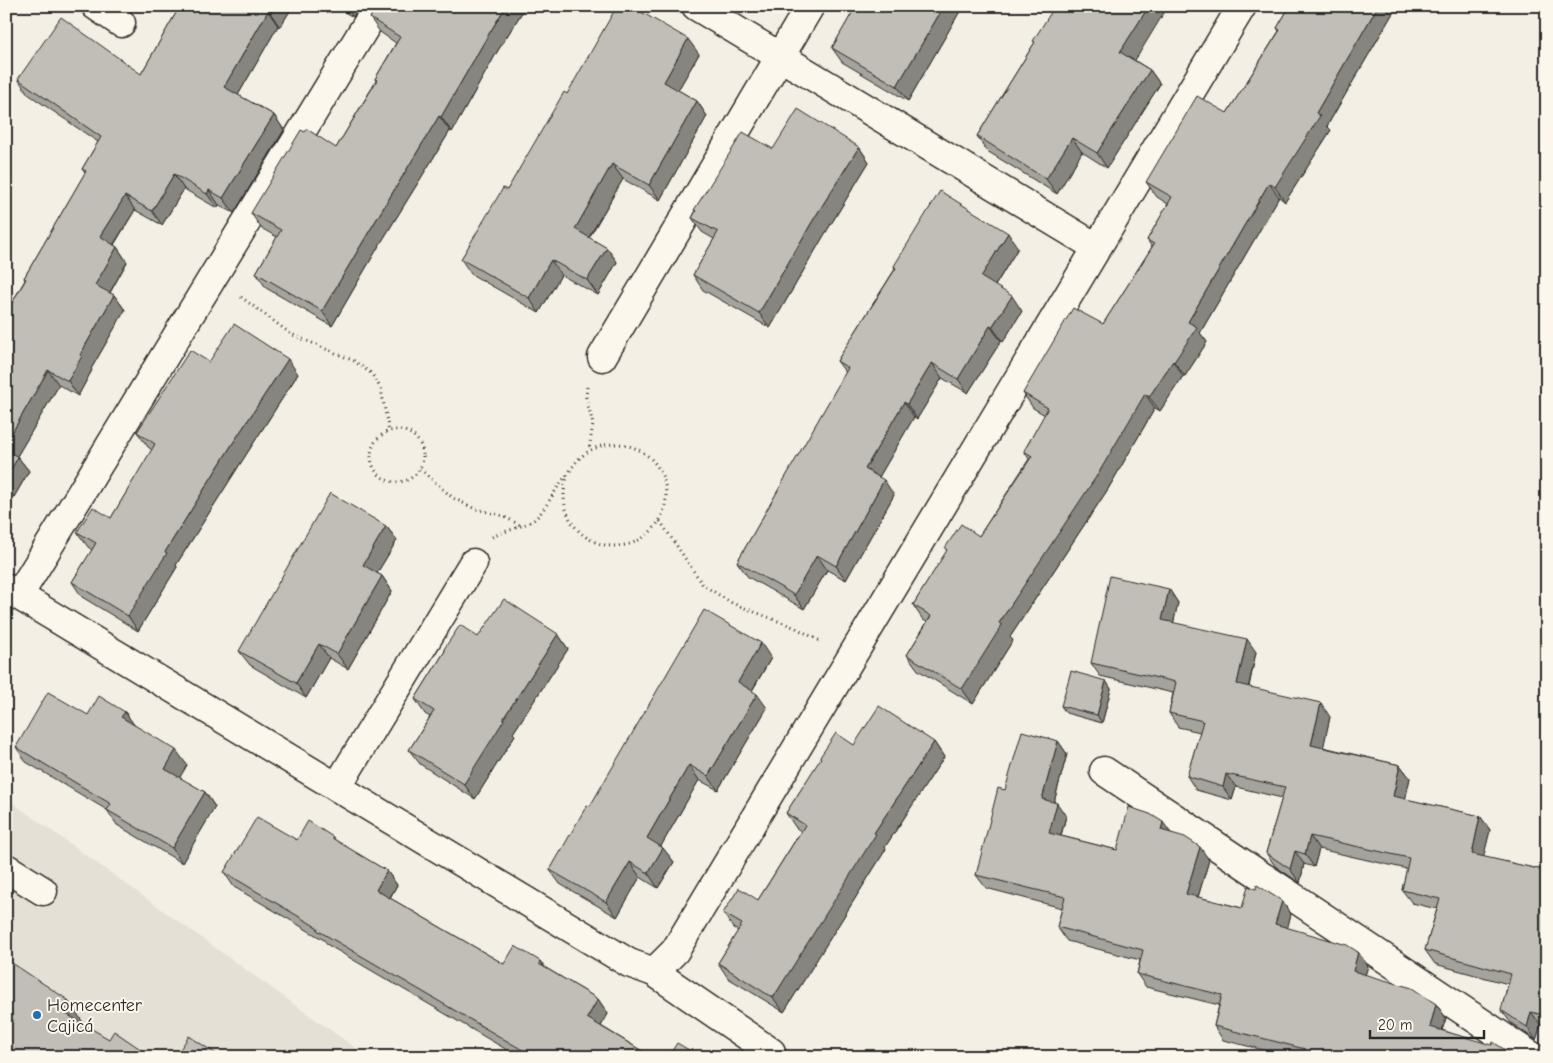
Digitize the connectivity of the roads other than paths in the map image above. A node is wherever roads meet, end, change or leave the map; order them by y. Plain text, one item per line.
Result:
1 (96, 6) edge
2 (378, 6) edge
3 (696, 6) edge
4 (810, 6) edge
5 (1242, 6) edge
6 (121, 23) dead end
7 (780, 57) junction
8 (1096, 247) junction
9 (602, 357) road end
10 (473, 564) road end
11 (12, 592) edge
12 (1104, 771) dead end
13 (337, 787) junction
14 (6, 868) edge
15 (43, 891) dead end
16 (654, 972) junction
17 (772, 1052) dead end
18 (1533, 1057) edge

1 - 6 street
2 - 11 street
3 - 7 street
4 - 7 street
5 - 8 street
7 - 8 street
7 - 9 street
8 - 16 street
10 - 13 street
11 - 13 street
12 - 18 street
13 - 16 street
14 - 15 street
16 - 17 street

